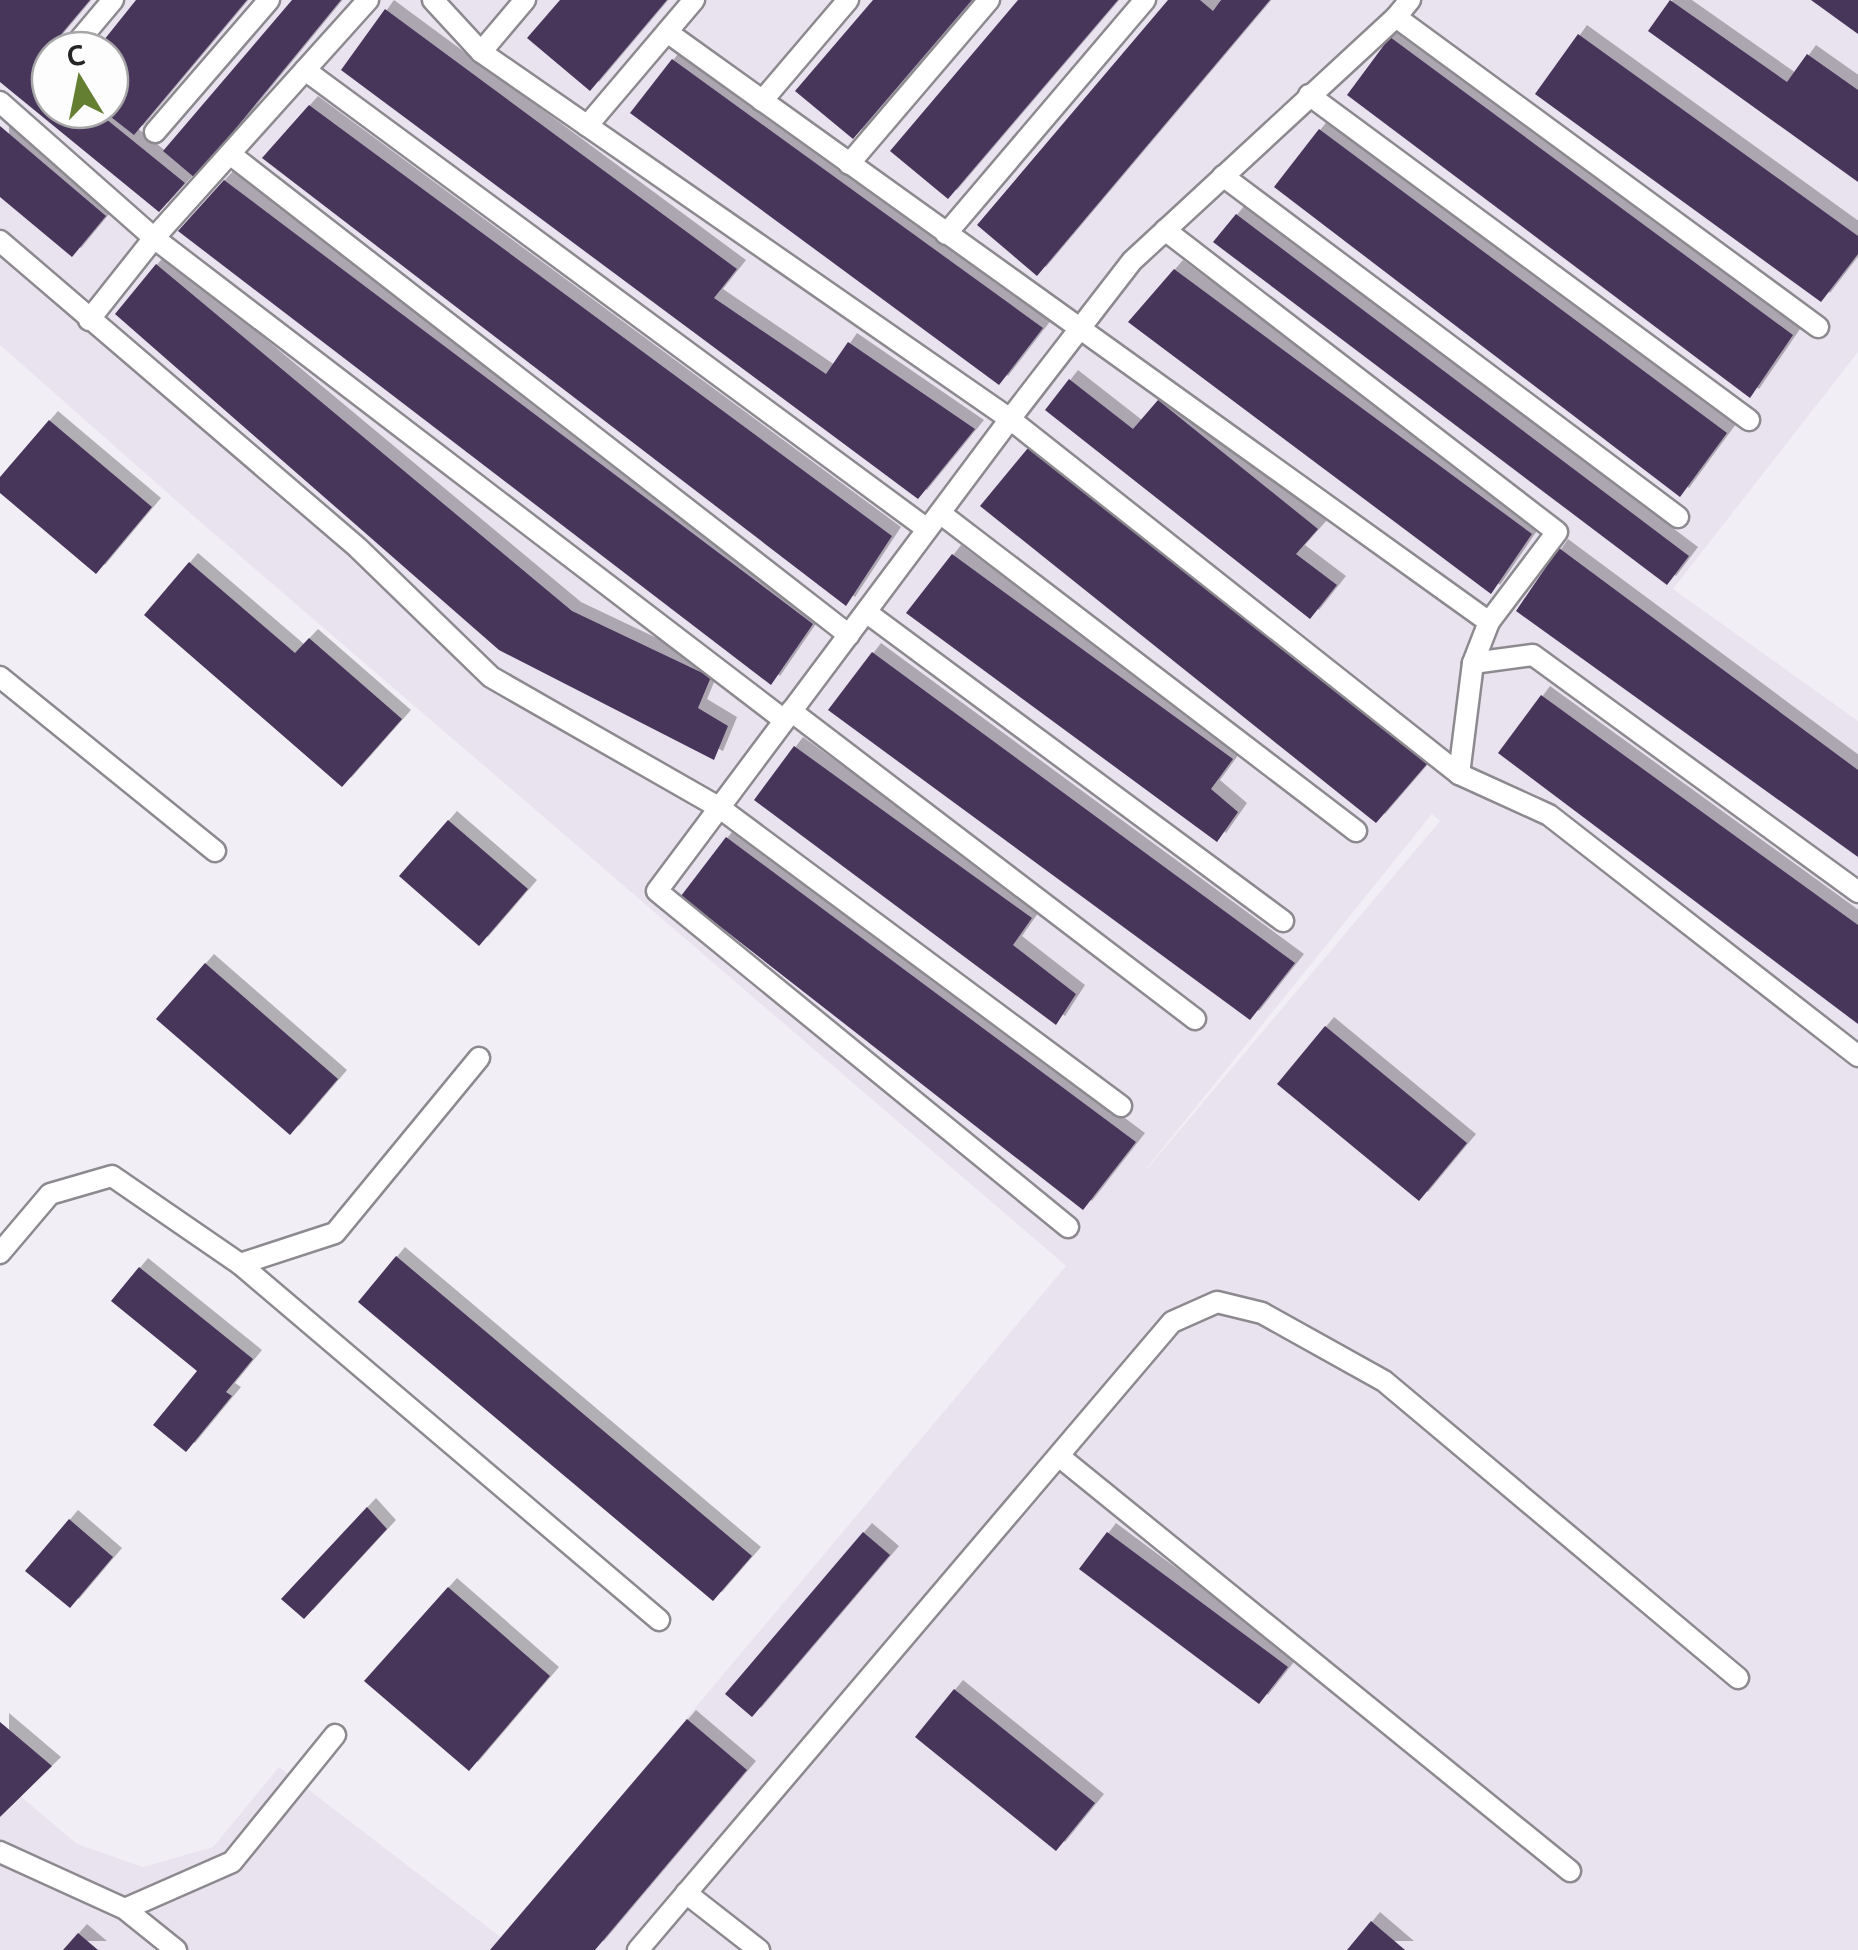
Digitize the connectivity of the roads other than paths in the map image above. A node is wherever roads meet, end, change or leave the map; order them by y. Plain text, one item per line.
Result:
1 (113, 0) edge
2 (268, 0) edge
3 (368, 0) edge
4 (433, 0) edge
5 (524, 0) edge
6 (694, 0) edge
7 (848, 0) edge
8 (989, 0) edge
9 (1145, 0) edge
10 (1403, 8) edge
11 (87, 30) edge
12 (666, 32) junction
13 (481, 52) junction
14 (305, 70) junction
15 (1309, 96) junction
16 (762, 101) junction
17 (0, 102) edge
18 (587, 126) junction
19 (155, 132) dead end
20 (230, 154) junction
21 (849, 164) junction
22 (1223, 176) junction
23 (1165, 230) junction
24 (946, 234) junction
25 (154, 238) junction
26 (0, 241) edge
27 (90, 320) junction
28 (1818, 327) dead end
29 (1079, 330) junction
30 (1010, 419) junction
31 (1749, 420) dead end
32 (1678, 517) dead end
33 (934, 521) junction
34 (866, 612) junction
35 (1489, 622) junction
36 (848, 634) junction
37 (1473, 663) junction
38 (0, 676) edge
39 (788, 716) junction
40 (1458, 774) junction
41 (720, 808) junction
42 (1356, 830) dead end
43 (215, 850) dead end
44 (1858, 892) edge
45 (1283, 921) dead end
46 (1195, 1019) dead end
47 (1858, 1056) edge
48 (479, 1058) dead end
49 (1121, 1106) dead end
50 (1068, 1227) dead end
51 (0, 1253) edge
52 (240, 1264) junction
53 (1060, 1457) junction
54 (659, 1620) dead end
55 (1738, 1678) dead end
56 (334, 1735) dead end
57 (0, 1852) edge
58 (1570, 1870) dead end
59 (686, 1894) junction
60 (124, 1909) junction
61 (176, 1950) edge
62 (638, 1950) edge
63 (759, 1950) edge

1 - 11 lane
2 - 19 lane
3 - 14 lane
4 - 13 lane
5 - 13 lane
6 - 12 lane
7 - 16 lane
8 - 21 lane
9 - 24 lane
10 - 15 lane
10 - 28 lane
12 - 16 lane
12 - 18 lane
13 - 18 lane
14 - 20 lane
14 - 33 lane
15 - 22 lane
15 - 31 lane
16 - 21 lane
17 - 25 lane
18 - 30 lane
20 - 25 lane
20 - 36 lane
21 - 24 lane
22 - 23 lane
22 - 32 lane
23 - 29 lane
23 - 35 lane
24 - 29 lane
25 - 27 lane
25 - 39 lane
26 - 27 lane
27 - 41 lane
29 - 30 lane
29 - 35 lane
30 - 33 lane
30 - 40 lane
33 - 34 lane
33 - 42 lane
34 - 36 lane
34 - 45 lane
35 - 37 lane
36 - 39 lane
37 - 40 lane
37 - 44 lane
38 - 43 lane
39 - 41 lane
39 - 46 lane
40 - 47 lane
41 - 49 lane
41 - 50 lane
48 - 52 lane
51 - 52 lane
52 - 54 lane
53 - 55 lane
53 - 58 lane
53 - 59 lane
56 - 60 lane
57 - 60 lane
59 - 62 lane
59 - 63 lane
60 - 61 lane

